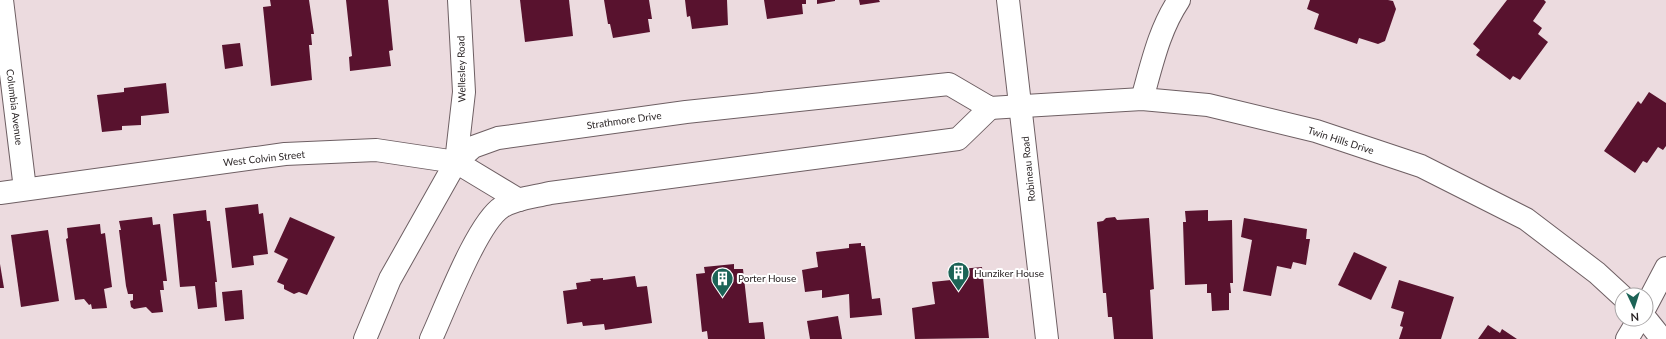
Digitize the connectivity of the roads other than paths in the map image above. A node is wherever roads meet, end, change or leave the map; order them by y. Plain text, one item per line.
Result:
1 (2, 0) edge
2 (459, 0) edge
3 (1008, 0) edge
4 (1179, 0) edge
5 (1142, 99) junction
6 (1021, 106) junction
7 (990, 108) junction
8 (456, 162) junction
9 (25, 189) junction
10 (0, 192) edge
11 (519, 200) junction
12 (1666, 268) edge
13 (1614, 288) edge
14 (1654, 291) edge
15 (1634, 327) edge
16 (1652, 327) edge
17 (365, 339) edge
18 (431, 339) edge
19 (1047, 339) edge
20 (1627, 339) edge
21 (1662, 339) edge

1 - 9 street, Columbia Avenue
2 - 8 street, Wellesley Road
3 - 6 street, Robineau Road
4 - 5 street
5 - 6 street, Twin Hills Drive
5 - 13 street, Twin Hills Drive
6 - 7 street
6 - 19 street, Robineau Road
7 - 8 street, Strathmore Drive
7 - 11 street
8 - 9 street, West Colvin Street
8 - 11 street, West Colvin Street
8 - 17 street, Strathmore Drive
9 - 10 street, West Colvin Street
11 - 18 street
12 - 14 street
15 - 20 street
16 - 21 street

